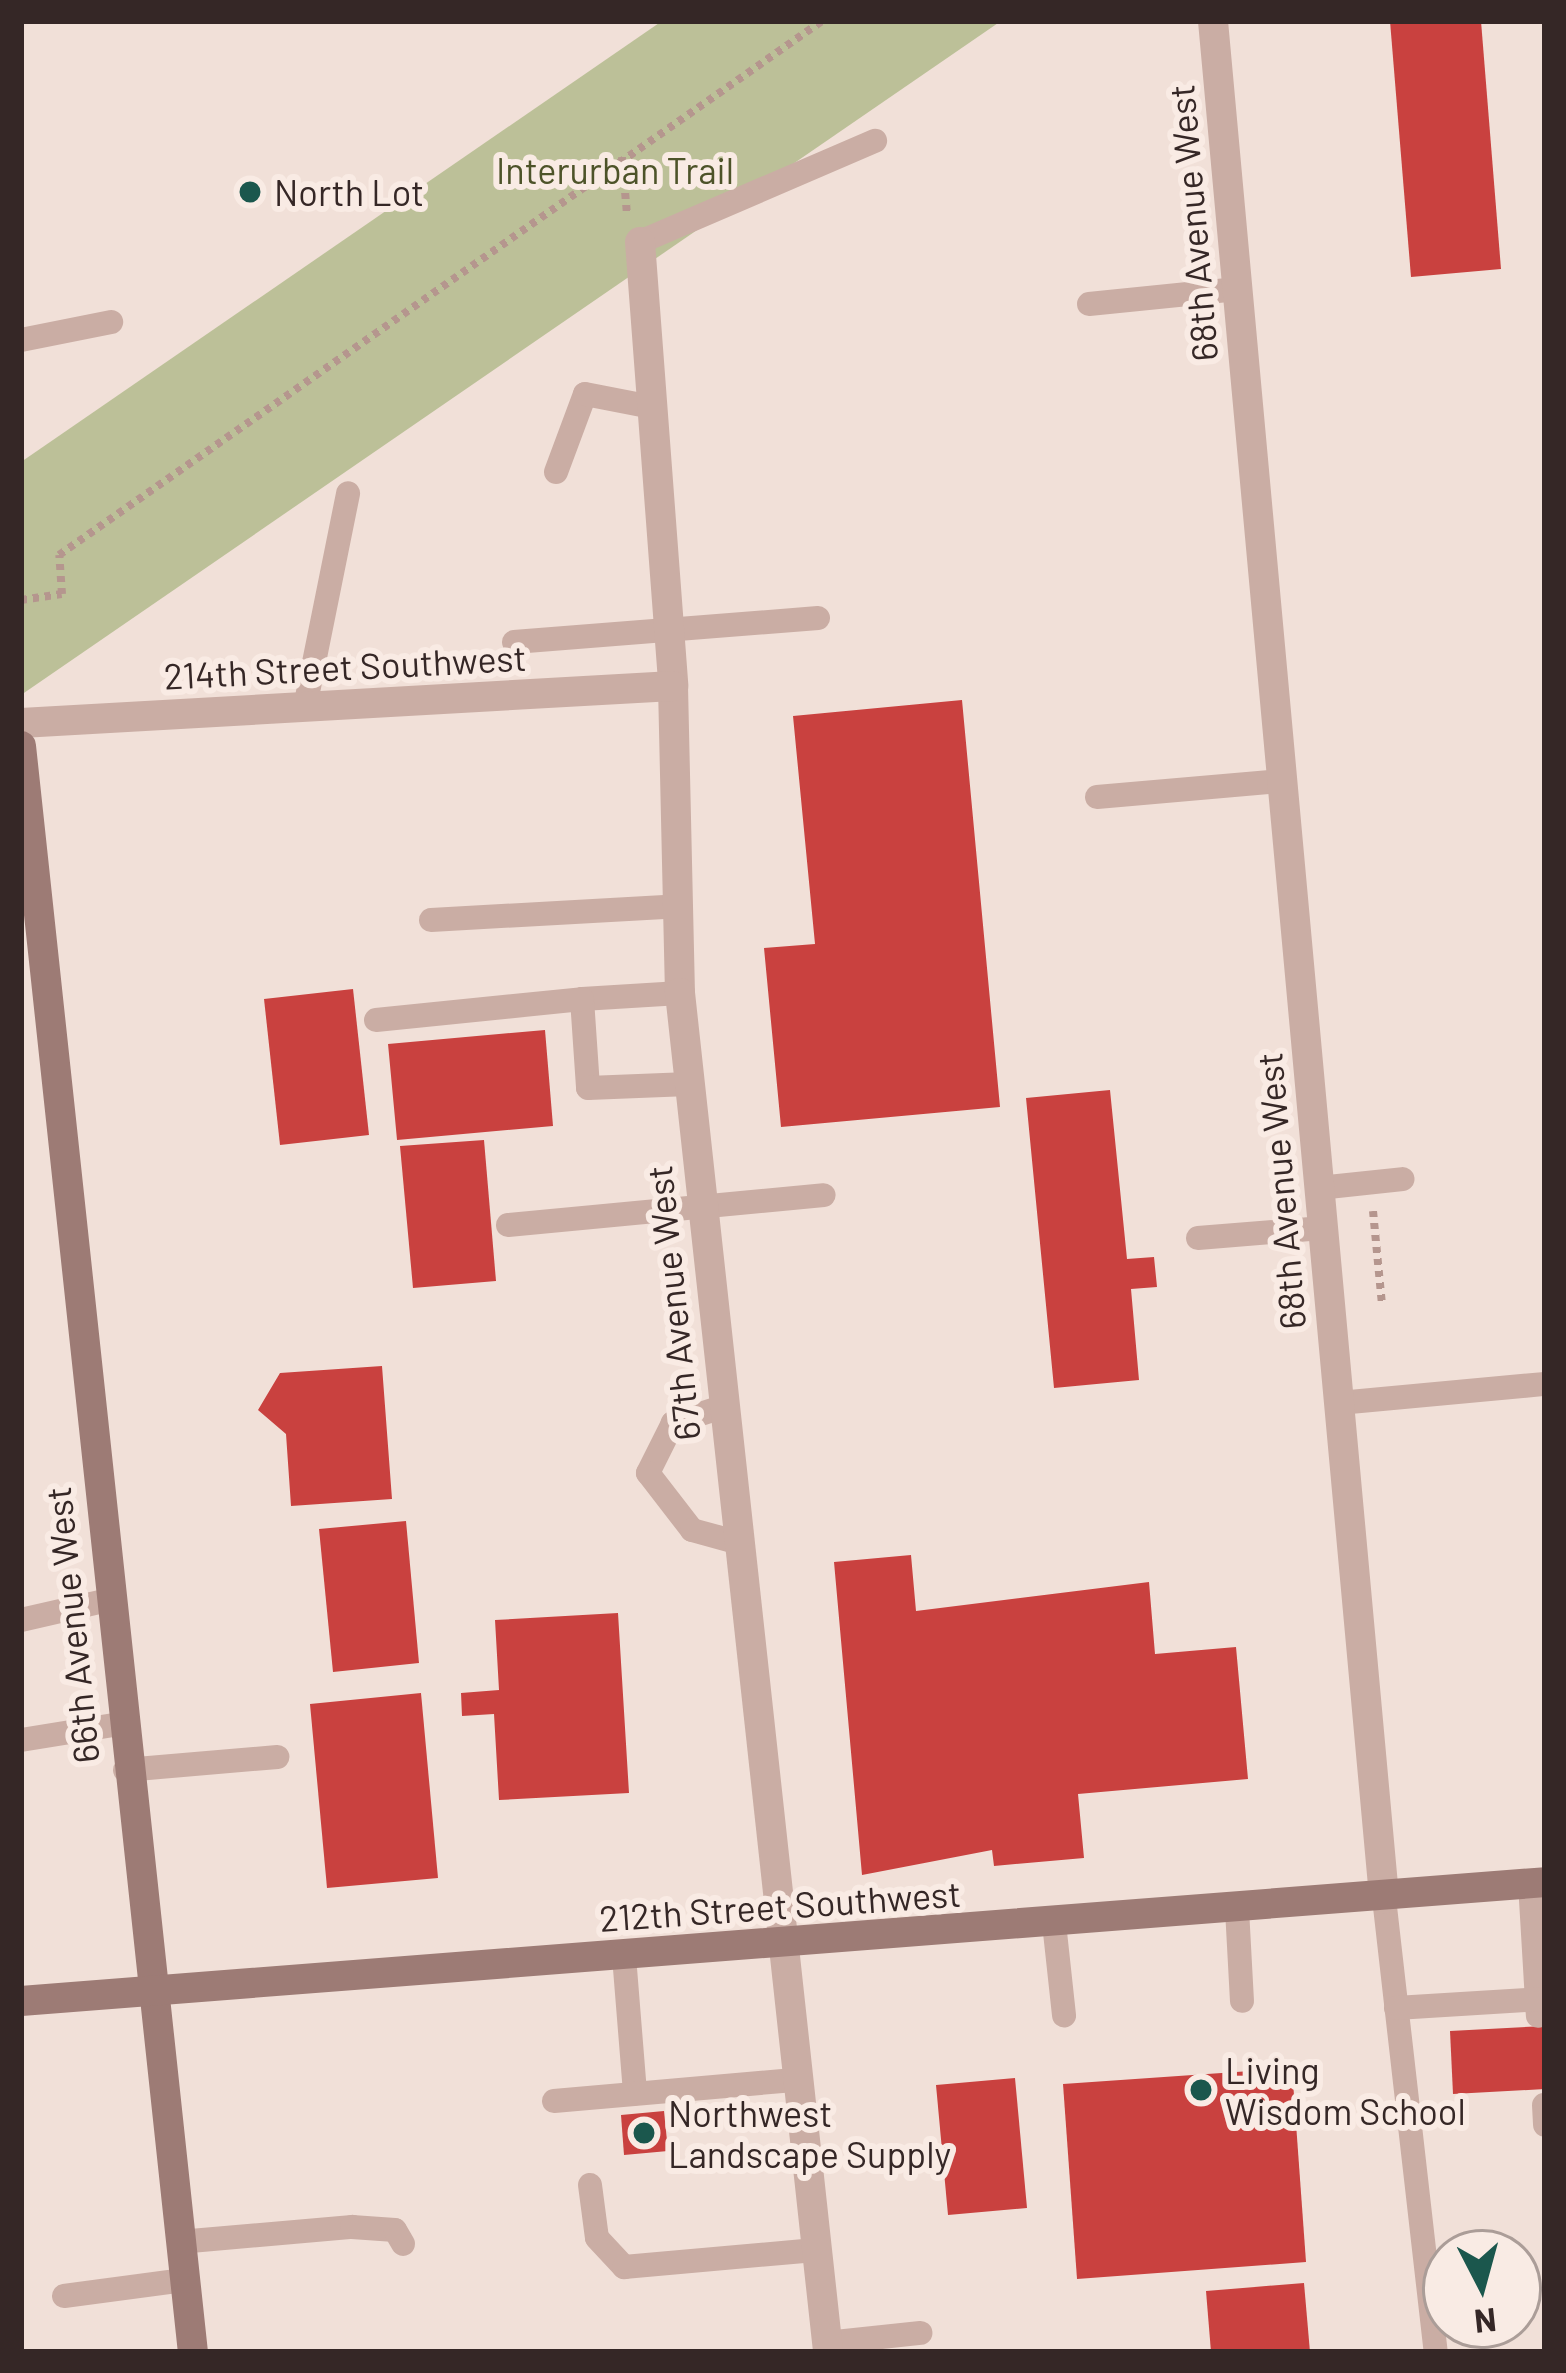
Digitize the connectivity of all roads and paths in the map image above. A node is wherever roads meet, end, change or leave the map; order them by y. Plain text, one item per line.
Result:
1 (822, 21) edge
2 (1213, 21) edge
3 (874, 141) dead end
4 (622, 158) junction
5 (640, 242) junction
6 (1237, 289) junction
7 (1089, 304) dead end
8 (111, 322) dead end
9 (21, 340) edge
10 (652, 407) junction
11 (556, 472) dead end
12 (348, 493) dead end
13 (21, 600) edge
14 (818, 617) dead end
15 (669, 638) junction
16 (514, 642) dead end
17 (673, 686) junction
18 (305, 707) junction
19 (21, 723) edge
20 (21, 746) edge
21 (1281, 781) junction
22 (1097, 797) dead end
23 (25, 819) edge
24 (678, 906) junction
25 (431, 920) dead end
26 (680, 993) junction
27 (582, 998) junction
28 (376, 1019) dead end
29 (689, 1084) junction
30 (1403, 1179) dead end
31 (1370, 1182) junction
32 (1319, 1188) junction
33 (824, 1195) dead end
34 (702, 1206) junction
35 (508, 1225) dead end
36 (1323, 1228) junction
37 (1198, 1238) dead end
38 (1382, 1305) dead end
39 (1545, 1384) edge
40 (1339, 1403) junction
41 (722, 1407) junction
42 (736, 1541) junction
43 (108, 1600) junction
44 (21, 1621) edge
45 (120, 1724) junction
46 (21, 1740) edge
47 (277, 1756) dead end
48 (125, 1770) junction
49 (1538, 1882) edge
50 (1384, 1898) junction
51 (1238, 1909) junction
52 (1054, 1923) junction
53 (778, 1945) junction
54 (624, 1956) junction
55 (148, 1992) junction
56 (21, 2001) edge
57 (1242, 2001) dead end
58 (1540, 2005) edge
59 (1396, 2008) junction
60 (1064, 2014) dead end
61 (794, 2080) junction
62 (635, 2094) junction
63 (554, 2102) dead end
64 (1544, 2105) edge
65 (1545, 2125) edge
66 (590, 2185) dead end
67 (179, 2242) junction
68 (403, 2245) dead end
69 (815, 2250) junction
70 (184, 2280) junction
71 (64, 2296) dead end
72 (920, 2333) dead end
73 (827, 2347) edge
74 (193, 2352) edge
75 (1436, 2352) edge

1 - 4 path
2 - 6 street, 68th Avenue West
3 - 5 lane
4 - 5 path
4 - 13 path
5 - 10 street, 67th Avenue West
6 - 7 lane
6 - 21 street, 68th Avenue West
8 - 9 lane
10 - 11 lane
10 - 15 street, 67th Avenue West
12 - 18 lane
14 - 15 lane
15 - 16 lane
15 - 17 street, 67th Avenue West
17 - 18 street, 214th Street Southwest
17 - 24 street, 67th Avenue West
18 - 19 street, 214th Street Southwest
20 - 23 main road, 66th Avenue West
21 - 22 lane
21 - 32 street, 68th Avenue West
23 - 43 main road, 66th Avenue West
24 - 25 lane
24 - 26 street, 67th Avenue West
26 - 27 lane
26 - 29 street, 67th Avenue West
27 - 28 lane
27 - 29 lane
29 - 34 street, 67th Avenue West
30 - 31 lane
31 - 32 lane
31 - 38 path
32 - 36 street, 68th Avenue West
33 - 34 lane
34 - 35 lane
34 - 41 street, 67th Avenue West
36 - 37 lane
36 - 40 street, 68th Avenue West
39 - 40 lane
40 - 50 street, 68th Avenue West
41 - 42 street, 67th Avenue West
41 - 42 lane
42 - 53 street, 67th Avenue West
43 - 44 lane
43 - 45 main road, 66th Avenue West
45 - 46 lane
45 - 48 main road, 66th Avenue West
47 - 48 lane
48 - 55 main road, 66th Avenue West
49 - 50 main road, 212th Street Southwest
49 - 58 lane
50 - 51 main road, 212th Street Southwest
50 - 59 lane, 68th Avenue West
51 - 52 main road, 212th Street Southwest
51 - 57 lane
52 - 53 main road, 212th Street Southwest
52 - 60 lane
53 - 54 main road, 212th Street Southwest
53 - 61 street, 67th Avenue West
54 - 55 main road, 212th Street Southwest
54 - 62 lane
55 - 56 main road, 212th Street Southwest
55 - 67 main road, 66th Avenue West
58 - 59 lane
59 - 75 lane, 68th Avenue West
61 - 62 lane
61 - 69 street, 67th Avenue West
62 - 63 lane
64 - 65 lane
66 - 69 lane
67 - 68 lane
67 - 70 main road, 66th Avenue West
69 - 73 street, 67th Avenue West
70 - 71 lane
70 - 74 main road, 66th Avenue West
72 - 73 lane

